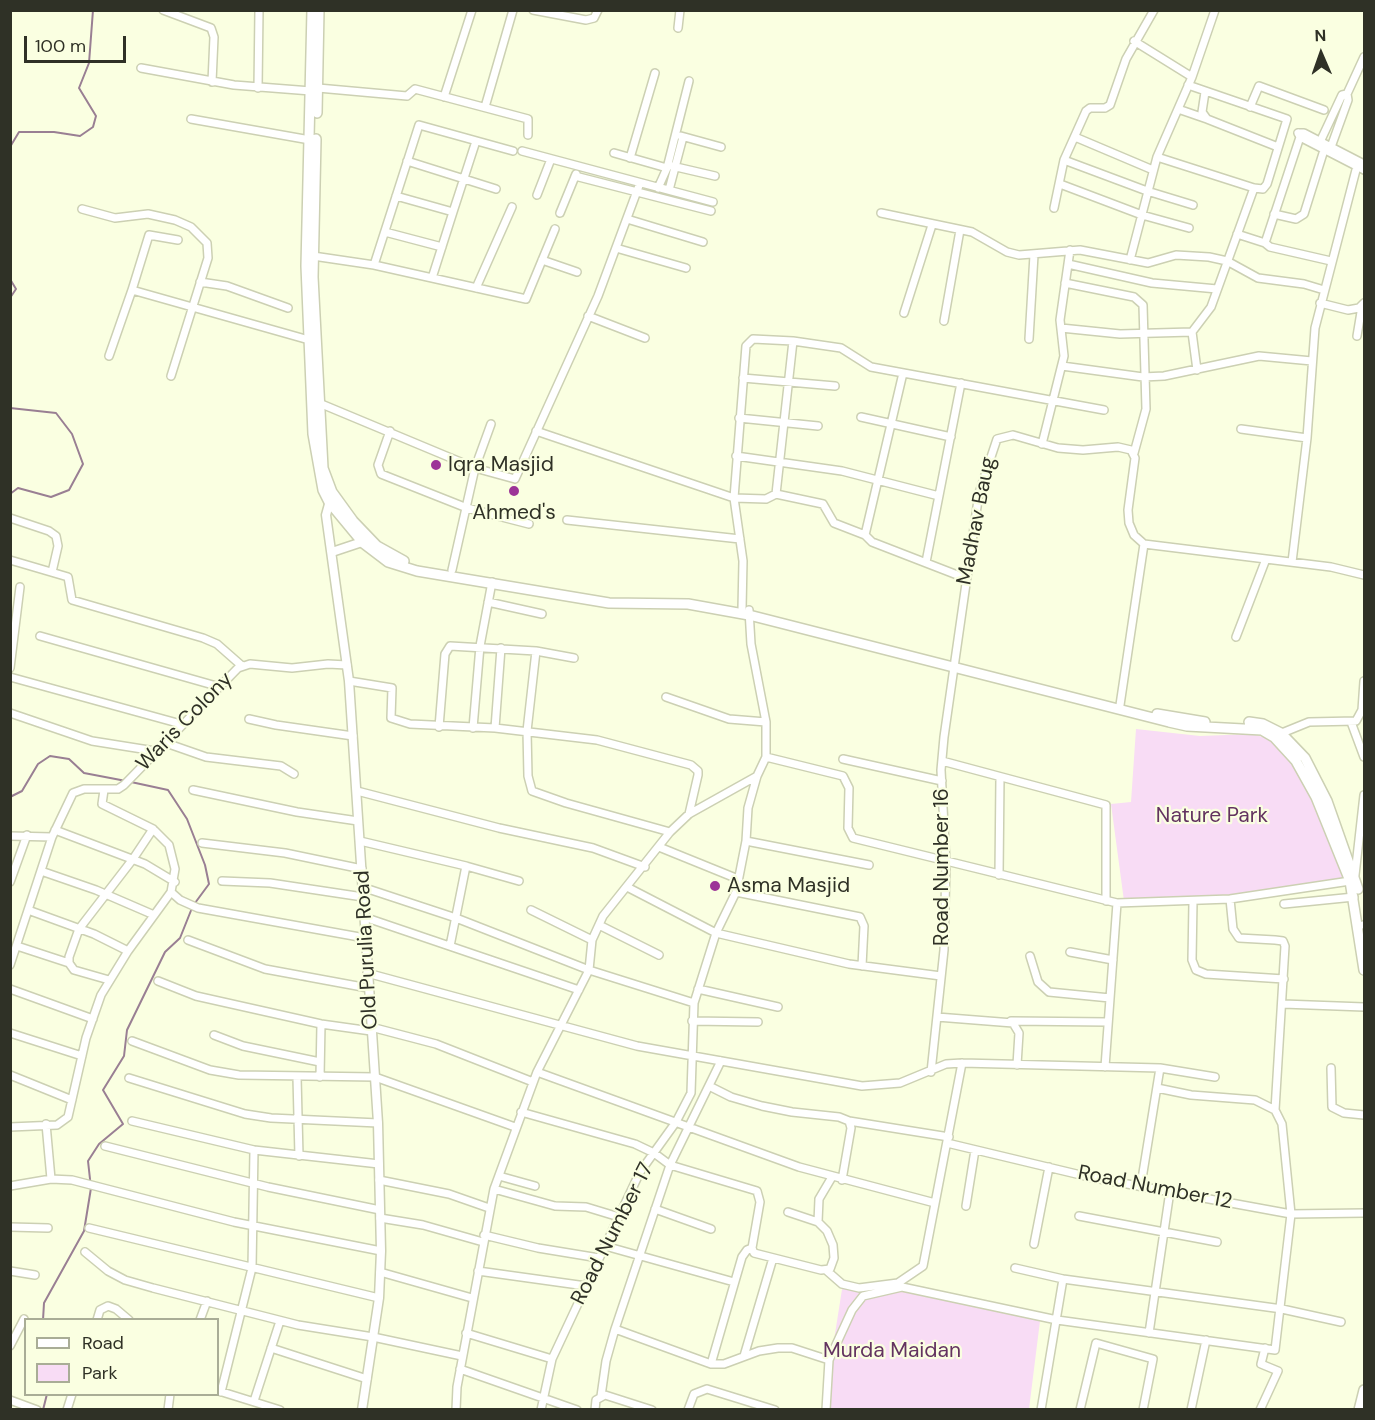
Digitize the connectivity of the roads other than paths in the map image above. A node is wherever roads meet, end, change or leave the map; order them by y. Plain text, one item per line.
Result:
1 (163, 10) edge
2 (259, 10) edge
3 (312, 10) edge
4 (319, 10) edge
5 (472, 10) edge
6 (513, 10) edge
7 (533, 10) edge
8 (598, 10) edge
9 (680, 10) edge
10 (1154, 10) edge
11 (1215, 10) edge
12 (678, 28) dead end
13 (1134, 41) junction
14 (1365, 57) edge
15 (141, 68) dead end
16 (655, 73) dead end
17 (1191, 76) junction
18 (689, 81) dead end
19 (212, 82) junction
20 (1188, 85) junction
21 (258, 88) junction
22 (315, 90) junction
23 (1205, 92) junction
24 (1347, 94) junction
25 (444, 97) junction
26 (485, 107) junction
27 (1250, 107) junction
28 (1178, 109) junction
29 (1324, 110) dead end
30 (191, 119) dead end
31 (1207, 119) junction
32 (528, 135) dead end
33 (679, 136) junction
34 (1075, 137) junction
35 (310, 140) junction
36 (476, 141) junction
37 (1325, 146) junction
38 (721, 147) dead end
39 (1278, 147) junction
40 (614, 153) dead end
41 (1157, 157) junction
42 (630, 158) junction
43 (551, 159) junction
44 (1064, 160) junction
45 (407, 161) junction
46 (675, 165) junction
47 (579, 166) junction
48 (1362, 167) edge
49 (667, 168) junction
50 (1153, 170) junction
51 (575, 176) junction
52 (715, 176) dead end
53 (464, 178) junction
54 (640, 183) junction
55 (1060, 184) junction
56 (658, 188) junction
57 (1254, 188) junction
58 (496, 189) dead end
59 (669, 190) junction
60 (1147, 191) junction
61 (637, 192) junction
62 (537, 195) dead end
63 (396, 196) junction
64 (713, 202) dead end
65 (1193, 204) dead end
66 (512, 207) dead end
67 (1054, 208) dead end
68 (82, 209) dead end
69 (711, 211) dead end
70 (453, 212) junction
71 (560, 213) dead end
72 (881, 213) dead end
73 (1274, 214) junction
74 (1142, 215) junction
75 (627, 219) junction
76 (932, 225) junction
77 (1189, 228) dead end
78 (555, 229) dead end
79 (960, 230) junction
80 (385, 232) junction
81 (1237, 234) junction
82 (178, 240) dead end
83 (704, 242) dead end
84 (1265, 243) junction
85 (442, 247) junction
86 (616, 248) junction
87 (1070, 250) junction
88 (1034, 255) junction
89 (313, 256) junction
90 (542, 260) junction
91 (1130, 260) junction
92 (1227, 261) junction
93 (1331, 261) junction
94 (1068, 264) junction
95 (375, 265) junction
96 (686, 268) dead end
97 (577, 272) dead end
98 (432, 278) junction
99 (200, 282) junction
100 (1065, 283) junction
101 (476, 288) junction
102 (1217, 289) junction
103 (1324, 290) junction
104 (132, 291) junction
105 (1320, 303) junction
106 (1363, 305) edge
107 (192, 307) junction
108 (288, 308) dead end
109 (904, 313) dead end
110 (588, 316) junction
111 (944, 321) dead end
112 (1061, 328) junction
113 (1192, 332) junction
114 (1145, 334) junction
115 (1357, 336) dead end
116 (645, 338) dead end
117 (1029, 339) dead end
118 (309, 340) junction
119 (793, 341) junction
120 (109, 356) dead end
121 (1312, 361) junction
122 (1062, 366) junction
123 (1197, 370) junction
124 (903, 373) junction
125 (171, 376) dead end
126 (1143, 377) junction
127 (743, 378) junction
128 (788, 382) junction
129 (961, 383) junction
130 (835, 386) dead end
131 (1054, 399) junction
132 (319, 403) junction
133 (1104, 410) dead end
134 (861, 417) dead end
135 (740, 418) junction
136 (784, 420) junction
137 (892, 423) junction
138 (491, 424) dead end
139 (818, 426) dead end
140 (1241, 429) dead end
141 (536, 430) junction
142 (390, 431) junction
143 (951, 437) junction
144 (1306, 438) junction
145 (1042, 444) junction
146 (1134, 453) junction
147 (736, 456) junction
148 (780, 461) junction
149 (476, 468) junction
150 (879, 479) junction
151 (332, 492) junction
152 (776, 494) junction
153 (939, 496) junction
154 (734, 498) junction
155 (329, 502) junction
156 (467, 508) junction
157 (10, 518) edge
158 (567, 520) dead end
159 (529, 524) dead end
160 (866, 535) junction
161 (740, 539) junction
162 (366, 541) junction
163 (1144, 544) junction
164 (332, 552) junction
165 (1266, 559) junction
166 (10, 560) edge
167 (926, 562) junction
168 (1292, 562) junction
169 (452, 570) junction
170 (52, 572) junction
171 (1365, 575) edge
172 (965, 578) junction
173 (492, 582) junction
174 (20, 587) dead end
175 (488, 602) junction
176 (747, 611) junction
177 (542, 614) dead end
178 (40, 636) dead end
179 (1236, 637) dead end
180 (480, 646) junction
181 (501, 648) junction
182 (536, 651) junction
183 (574, 658) dead end
184 (347, 664) junction
185 (953, 665) junction
186 (242, 666) junction
187 (10, 668) edge
188 (10, 677) edge
189 (349, 681) junction
190 (1365, 681) edge
191 (220, 687) junction
192 (666, 697) dead end
193 (1120, 705) junction
194 (10, 713) edge
195 (1362, 717) edge
196 (249, 719) dead end
197 (766, 722) junction
198 (1351, 722) junction
199 (181, 724) junction
200 (439, 727) junction
201 (472, 728) junction
202 (495, 728) junction
203 (527, 731) junction
204 (1277, 735) junction
205 (353, 736) junction
206 (163, 742) junction
207 (155, 751) junction
208 (766, 757) junction
209 (1365, 757) edge
210 (843, 759) dead end
211 (942, 761) junction
212 (294, 774) dead end
213 (757, 776) junction
214 (1000, 777) junction
215 (942, 780) junction
216 (104, 790) junction
217 (193, 790) dead end
218 (357, 791) junction
219 (1365, 795) edge
220 (689, 814) junction
221 (358, 821) junction
222 (153, 829) junction
223 (670, 832) junction
224 (53, 834) junction
225 (10, 836) edge
226 (27, 836) junction
227 (360, 841) junction
228 (746, 841) junction
229 (202, 843) dead end
230 (659, 847) junction
231 (133, 859) junction
232 (946, 863) junction
233 (466, 866) junction
234 (869, 866) dead end
235 (645, 867) junction
236 (362, 869) junction
237 (41, 871) junction
238 (999, 875) junction
239 (1353, 878) junction
240 (738, 879) junction
241 (222, 881) dead end
242 (519, 881) dead end
243 (10, 882) edge
244 (175, 882) junction
245 (362, 887) junction
246 (627, 887) junction
247 (171, 892) junction
248 (735, 892) junction
249 (104, 893) junction
250 (363, 897) junction
251 (1354, 897) junction
252 (1230, 899) junction
253 (1106, 901) junction
254 (1193, 902) junction
255 (1117, 903) junction
256 (1284, 904) dead end
257 (28, 910) junction
258 (531, 910) dead end
259 (154, 915) junction
260 (364, 917) junction
261 (456, 918) junction
262 (599, 925) junction
263 (79, 928) junction
264 (1364, 928) edge
265 (716, 933) junction
266 (365, 938) junction
267 (188, 940) dead end
268 (592, 940) junction
269 (16, 946) junction
270 (450, 946) junction
271 (128, 951) junction
272 (1070, 952) dead end
273 (659, 955) dead end
274 (1030, 956) dead end
275 (1113, 960) junction
276 (69, 963) junction
277 (10, 965) edge
278 (862, 966) junction
279 (589, 970) junction
280 (1365, 970) edge
281 (367, 973) junction
282 (941, 976) junction
283 (1284, 979) junction
284 (109, 980) junction
285 (158, 981) dead end
286 (368, 988) junction
287 (10, 989) edge
288 (698, 989) junction
289 (579, 990) junction
290 (1110, 998) junction
291 (694, 1003) junction
292 (1283, 1004) junction
293 (778, 1007) dead end
294 (1365, 1007) edge
295 (937, 1017) junction
296 (93, 1019) junction
297 (1005, 1021) junction
298 (692, 1022) junction
299 (758, 1022) dead end
300 (1108, 1022) junction
301 (321, 1024) junction
302 (562, 1024) junction
303 (371, 1029) junction
304 (10, 1033) edge
305 (214, 1035) dead end
306 (132, 1041) dead end
307 (692, 1055) junction
308 (82, 1056) junction
309 (721, 1060) junction
310 (320, 1062) junction
311 (962, 1063) junction
312 (1017, 1065) junction
313 (1105, 1067) junction
314 (1160, 1068) junction
315 (1331, 1068) dead end
316 (537, 1072) junction
317 (931, 1072) junction
318 (10, 1075) edge
319 (297, 1077) junction
320 (320, 1077) junction
321 (375, 1077) junction
322 (1215, 1077) dead end
323 (129, 1078) dead end
324 (533, 1082) junction
325 (709, 1086) junction
326 (1157, 1088) junction
327 (72, 1100) junction
328 (1275, 1110) junction
329 (521, 1112) junction
330 (1365, 1115) edge
331 (132, 1121) dead end
332 (298, 1121) junction
333 (849, 1121) junction
334 (676, 1122) junction
335 (378, 1123) junction
336 (46, 1124) junction
337 (10, 1126) edge
338 (515, 1127) junction
339 (690, 1128) junction
340 (948, 1140) junction
341 (105, 1146) dead end
342 (254, 1150) junction
343 (975, 1150) junction
344 (654, 1153) junction
345 (299, 1156) junction
346 (379, 1164) junction
347 (669, 1165) junction
348 (1049, 1167) junction
349 (499, 1176) junction
350 (832, 1177) junction
351 (51, 1179) junction
352 (379, 1180) junction
353 (842, 1180) junction
354 (252, 1183) junction
355 (1141, 1185) junction
356 (10, 1186) edge
357 (535, 1186) dead end
358 (494, 1190) junction
359 (1170, 1191) junction
360 (936, 1203) junction
361 (966, 1206) dead end
362 (489, 1208) junction
363 (655, 1209) junction
364 (788, 1212) dead end
365 (1365, 1213) edge
366 (380, 1214) junction
367 (1291, 1214) junction
368 (1079, 1216) dead end
369 (619, 1217) junction
370 (818, 1222) junction
371 (253, 1226) junction
372 (10, 1227) edge
373 (89, 1227) dead end
374 (48, 1228) dead end
375 (711, 1229) dead end
376 (1164, 1230) junction
377 (484, 1238) junction
378 (1217, 1242) dead end
379 (1034, 1244) dead end
380 (605, 1246) junction
381 (752, 1248) junction
382 (381, 1251) junction
383 (85, 1252) dead end
384 (639, 1257) junction
385 (599, 1258) junction
386 (773, 1258) junction
387 (252, 1268) junction
388 (1015, 1268) dead end
389 (826, 1270) junction
390 (10, 1271) edge
391 (478, 1271) junction
392 (380, 1272) junction
393 (35, 1275) dead end
394 (1063, 1279) junction
395 (734, 1282) junction
396 (586, 1286) junction
397 (1154, 1291) junction
398 (472, 1298) junction
399 (379, 1299) junction
400 (207, 1301) junction
401 (1282, 1309) junction
402 (242, 1310) junction
403 (98, 1318) edge
404 (127, 1318) edge
405 (201, 1318) edge
406 (24, 1319) edge
407 (1057, 1320) junction
408 (280, 1321) junction
409 (1341, 1322) dead end
410 (615, 1329) junction
411 (466, 1333) junction
412 (1149, 1333) junction
413 (373, 1337) junction
414 (1206, 1340) junction
415 (10, 1346) edge
416 (271, 1348) junction
417 (1265, 1348) junction
418 (462, 1356) junction
419 (744, 1356) junction
420 (552, 1359) junction
421 (829, 1360) junction
422 (711, 1364) junction
423 (460, 1369) junction
424 (367, 1379) junction
425 (1365, 1390) edge
426 (219, 1391) edge
427 (601, 1396) junction
428 (543, 1398) junction
429 (10, 1400) edge
430 (254, 1401) junction
431 (37, 1410) edge
432 (280, 1410) edge
433 (362, 1410) edge
434 (456, 1410) edge
435 (541, 1410) edge
436 (577, 1410) edge
437 (595, 1410) edge
438 (652, 1410) edge
439 (688, 1410) edge
440 (776, 1410) edge
441 (826, 1410) edge
442 (1041, 1410) edge
443 (1080, 1410) edge
444 (1143, 1410) edge
445 (1191, 1410) edge
446 (1260, 1410) edge
447 (1359, 1410) edge

1 - 19 street
2 - 21 street
3 - 22 highway
4 - 22 highway
5 - 25 street
6 - 26 street
7 - 8 street
9 - 12 street
10 - 13 street
11 - 17 street
13 - 17 street
13 - 34 street
14 - 24 street
15 - 19 street
16 - 42 street
17 - 20 street
18 - 33 street
19 - 21 street
20 - 23 street
20 - 28 street
21 - 22 street
22 - 25 street
22 - 35 highway
22 - 89 highway
23 - 27 street
23 - 31 street
24 - 37 street
24 - 37 street
25 - 26 street
26 - 32 street
27 - 29 street
27 - 39 street
28 - 31 street
28 - 41 street
30 - 35 street
31 - 39 street
33 - 38 street
33 - 46 street
33 - 49 street
34 - 44 street
34 - 50 street
35 - 118 highway
36 - 43 street
36 - 45 street
36 - 53 street
37 - 48 street
37 - 73 street
37 - 73 street
39 - 57 street
40 - 42 street
41 - 50 street
41 - 57 street
42 - 49 street
43 - 47 street
43 - 62 street
44 - 55 street
44 - 60 street
45 - 53 street
45 - 63 street
46 - 49 street
46 - 52 street
46 - 59 street
47 - 51 street
47 - 54 street
48 - 93 street
49 - 56 street
50 - 60 street
51 - 61 street
51 - 71 street
53 - 58 street
53 - 70 street
54 - 56 street
54 - 61 street
55 - 67 street
55 - 74 street
56 - 59 street
57 - 81 street
59 - 64 street
60 - 65 street
60 - 74 street
61 - 69 street
61 - 75 street
63 - 70 street
63 - 80 street
66 - 101 street
68 - 99 street
70 - 85 street
72 - 76 street
73 - 84 street
74 - 77 street
74 - 91 street
75 - 83 street
75 - 86 street
76 - 79 street
76 - 109 street
78 - 90 street
79 - 88 street
79 - 111 street
80 - 85 street
80 - 95 street
81 - 84 street
81 - 92 street
82 - 104 street
84 - 93 street
85 - 98 street
86 - 96 street
86 - 110 street
87 - 88 street
87 - 91 street
87 - 94 street
88 - 117 street
89 - 95 street
89 - 132 highway
90 - 97 street
90 - 101 street
91 - 92 street
92 - 102 street
92 - 103 street
93 - 103 street
94 - 100 street
94 - 102 street
95 - 98 street
98 - 101 street
99 - 107 street
99 - 108 street
100 - 112 street
100 - 114 street
102 - 113 street
103 - 105 street
104 - 107 street
104 - 120 street
105 - 106 street
105 - 121 street
106 - 115 street
107 - 118 street
107 - 125 street
110 - 116 street
110 - 141 street
112 - 114 street
112 - 122 street
113 - 114 street
113 - 123 street
114 - 126 street
118 - 155 highway
119 - 124 street
119 - 127 street, Road Number 17
119 - 128 street
121 - 123 street
121 - 144 street
122 - 126 street
122 - 131 street
123 - 126 street
124 - 129 street
124 - 137 street
126 - 146 street
127 - 128 street
127 - 135 street, Road Number 17
128 - 130 street
128 - 136 street
129 - 131 street
129 - 143 street
131 - 133 street
131 - 145 street
132 - 142 street
132 - 151 highway
134 - 137 street
135 - 136 street
135 - 147 street, Road Number 17
136 - 139 street
136 - 148 street
137 - 143 street
137 - 150 street
138 - 149 street
140 - 144 street
141 - 149 street
141 - 154 street
142 - 149 street
142 - 156 street
143 - 153 street
144 - 168 street
145 - 146 street, Madhav Baug
145 - 172 street, Madhav Baug
146 - 163 street
147 - 148 street
147 - 154 street, Road Number 17
148 - 150 street
148 - 152 street
149 - 156 street
150 - 153 street
150 - 160 street
151 - 155 main road, Old Purulia Road
151 - 162 highway
152 - 154 street
152 - 160 street
153 - 167 street
154 - 161 street, Road Number 17
155 - 162 highway
155 - 164 main road, Old Purulia Road
156 - 159 street
156 - 169 street
157 - 170 street
158 - 161 street
160 - 167 street
161 - 176 street, Road Number 17
162 - 164 main road
162 - 169 highway
162 - 173 highway
163 - 165 street
163 - 193 street
164 - 184 main road, Old Purulia Road
165 - 168 street
165 - 179 street
166 - 170 street
167 - 172 street
168 - 171 street
169 - 176 highway
170 - 186 street
172 - 185 street, Madhav Baug
173 - 175 street
173 - 176 highway
174 - 187 street
175 - 177 street
175 - 180 street
176 - 185 highway
176 - 197 street, Road Number 17
178 - 191 street
180 - 181 street
180 - 200 street
180 - 201 street
181 - 182 street
181 - 202 street
182 - 183 street
182 - 203 street
184 - 186 street, Waris Colony
184 - 189 main road, Old Purulia Road
185 - 193 highway
185 - 204 highway
185 - 211 street, Road Number 16
186 - 191 street, Waris Colony
188 - 199 street
189 - 200 street
189 - 205 main road, Old Purulia Road
190 - 195 street
191 - 199 street, Waris Colony
192 - 197 street
193 - 204 highway
194 - 207 street
195 - 198 street
196 - 205 street
197 - 208 street, Road Number 17
198 - 204 street
198 - 209 street
199 - 206 street, Waris Colony
200 - 201 street
201 - 202 street
202 - 203 street
203 - 220 street
203 - 223 street
204 - 239 highway
205 - 218 main road, Old Purulia Road
206 - 207 street, Waris Colony
206 - 212 street
207 - 216 street, Waris Colony
208 - 213 street, Road Number 17
208 - 232 street
210 - 215 street
211 - 214 street
211 - 215 street, Road Number 16
213 - 220 street
213 - 228 street, Road Number 17
214 - 238 street
214 - 253 street
215 - 232 street, Road Number 16
216 - 222 street
216 - 224 street
217 - 221 street
218 - 221 main road, Old Purulia Road
218 - 235 street
219 - 239 street
220 - 223 street
221 - 227 main road, Old Purulia Road
222 - 231 street
222 - 244 street
223 - 230 street
224 - 226 street
224 - 231 street
224 - 237 street
225 - 226 street
226 - 243 street
227 - 233 street
227 - 236 main road, Old Purulia Road
228 - 234 street
228 - 240 street, Road Number 17
229 - 236 street
230 - 235 street
230 - 240 street
231 - 244 street
231 - 249 street
232 - 238 street
232 - 282 street, Road Number 16
233 - 242 street
233 - 261 street
235 - 246 street
236 - 245 main road, Old Purulia Road
237 - 249 street
237 - 257 street
238 - 253 street
239 - 251 highway
239 - 252 street
239 - 264 highway
240 - 248 street, Road Number 17
241 - 250 street
244 - 247 street
245 - 250 main road, Old Purulia Road
245 - 261 street
246 - 262 street
246 - 265 street
247 - 259 street
247 - 266 street
248 - 265 street, Road Number 17
248 - 278 street
249 - 259 street
249 - 263 street
250 - 260 main road, Old Purulia Road
251 - 256 street
251 - 280 highway
252 - 254 street
252 - 283 street
253 - 255 street
254 - 255 street
254 - 283 street
255 - 275 street
257 - 263 street
257 - 269 street
258 - 268 street
259 - 271 street
260 - 266 main road, Old Purulia Road
260 - 270 street
261 - 270 street
261 - 279 street
262 - 268 street
262 - 273 street
263 - 271 street
263 - 276 street
265 - 278 street
265 - 288 street, Road Number 17
266 - 281 main road, Old Purulia Road
267 - 286 street
268 - 279 street
269 - 276 street
269 - 277 street
270 - 289 street
271 - 284 street
272 - 275 street
274 - 290 street
275 - 290 street
276 - 284 street
278 - 282 street
279 - 289 street
279 - 291 street
281 - 286 main road, Old Purulia Road
281 - 302 street
282 - 295 street, Road Number 16
283 - 292 street
284 - 296 street
285 - 301 street
286 - 303 main road, Old Purulia Road
287 - 296 street
288 - 291 street, Road Number 17
288 - 293 street
289 - 302 street
290 - 300 street
291 - 298 street, Road Number 17
292 - 294 street
292 - 328 street
295 - 297 street
295 - 317 street, Road Number 16
296 - 308 street
297 - 300 street
297 - 312 street
298 - 299 street
298 - 307 street, Road Number 17
300 - 313 street
301 - 303 street
301 - 310 street
302 - 307 street
302 - 316 street
303 - 321 main road, Old Purulia Road
303 - 324 street
304 - 308 street
305 - 310 street
306 - 319 street
307 - 309 street
307 - 334 street, Road Number 17
308 - 327 street
309 - 317 street
309 - 325 street
310 - 320 street
311 - 312 street
311 - 317 street
311 - 340 street
312 - 313 street
313 - 314 street
314 - 322 street
314 - 326 street
315 - 330 street
316 - 324 street
316 - 334 street
318 - 327 street
319 - 320 street
319 - 332 street
320 - 321 street
321 - 335 main road, Old Purulia Road
321 - 338 street
323 - 332 street
324 - 329 street
325 - 333 street, Road Number 12
325 - 339 street
326 - 328 street
326 - 355 street
327 - 336 street
328 - 367 street
329 - 338 street
329 - 344 street
331 - 342 street
332 - 335 street
332 - 345 street
333 - 340 street, Road Number 12
333 - 353 street
334 - 339 street
334 - 344 street, Road Number 17
335 - 346 main road, Old Purulia Road
336 - 337 street
336 - 351 street
338 - 349 street
339 - 347 street
339 - 350 street
340 - 343 street, Road Number 12
340 - 360 street
341 - 354 street
342 - 345 street
342 - 354 street
343 - 348 street, Road Number 12
343 - 361 street
344 - 347 street
344 - 369 street, Road Number 17
345 - 346 street
346 - 352 main road, Old Purulia Road
347 - 363 street
347 - 381 street
348 - 355 street, Road Number 12
348 - 379 street
349 - 357 street
349 - 358 street
350 - 353 street
350 - 370 street
351 - 356 street
351 - 371 street
352 - 362 street
352 - 366 main road, Old Purulia Road
353 - 360 street
354 - 366 street
354 - 371 street
355 - 359 street, Road Number 12
358 - 362 street
358 - 369 street
359 - 367 street, Road Number 12
359 - 376 street
360 - 389 street
362 - 377 street
363 - 375 street
363 - 384 street
364 - 370 street
365 - 367 street, Road Number 12
366 - 377 street
366 - 382 main road, Old Purulia Road
367 - 401 street
368 - 376 street
369 - 380 street, Road Number 17
370 - 389 street
371 - 382 street
371 - 387 street
372 - 374 street
373 - 387 street
376 - 378 street
376 - 397 street
377 - 385 street
377 - 391 street
380 - 384 street
380 - 385 street, Road Number 17
381 - 386 street
381 - 395 street
382 - 392 main road, Old Purulia Road
383 - 400 street
384 - 395 street
384 - 410 street
385 - 396 street, Road Number 17
386 - 389 street
386 - 419 street
387 - 399 street
387 - 402 street
388 - 394 street
390 - 393 street
391 - 396 street
391 - 398 street
392 - 398 street
392 - 399 main road, Old Purulia Road
394 - 397 street
394 - 407 street
395 - 422 street
396 - 420 street, Road Number 17
397 - 401 street
397 - 412 street
398 - 411 street
399 - 413 main road, Old Purulia Road
400 - 402 street
400 - 405 street
401 - 409 street
401 - 417 street
402 - 408 street
402 - 426 street
403 - 404 street
406 - 415 street
407 - 412 street
407 - 421 street
407 - 442 street
408 - 413 street
408 - 416 street
410 - 422 street
410 - 427 street
411 - 418 street
411 - 420 street
412 - 414 street
413 - 418 street
413 - 424 main road, Old Purulia Road
414 - 417 street
414 - 445 street
416 - 424 street
416 - 430 street
417 - 446 street
418 - 423 street
419 - 421 street
419 - 422 street
420 - 428 street, Road Number 17
421 - 441 street
423 - 428 street
423 - 434 street
424 - 433 main road, Old Purulia Road
425 - 447 highway
426 - 430 street
427 - 437 street
427 - 438 street
428 - 435 street, Road Number 17
428 - 436 street
429 - 431 street
430 - 432 street
439 - 440 street
443 - 444 street

